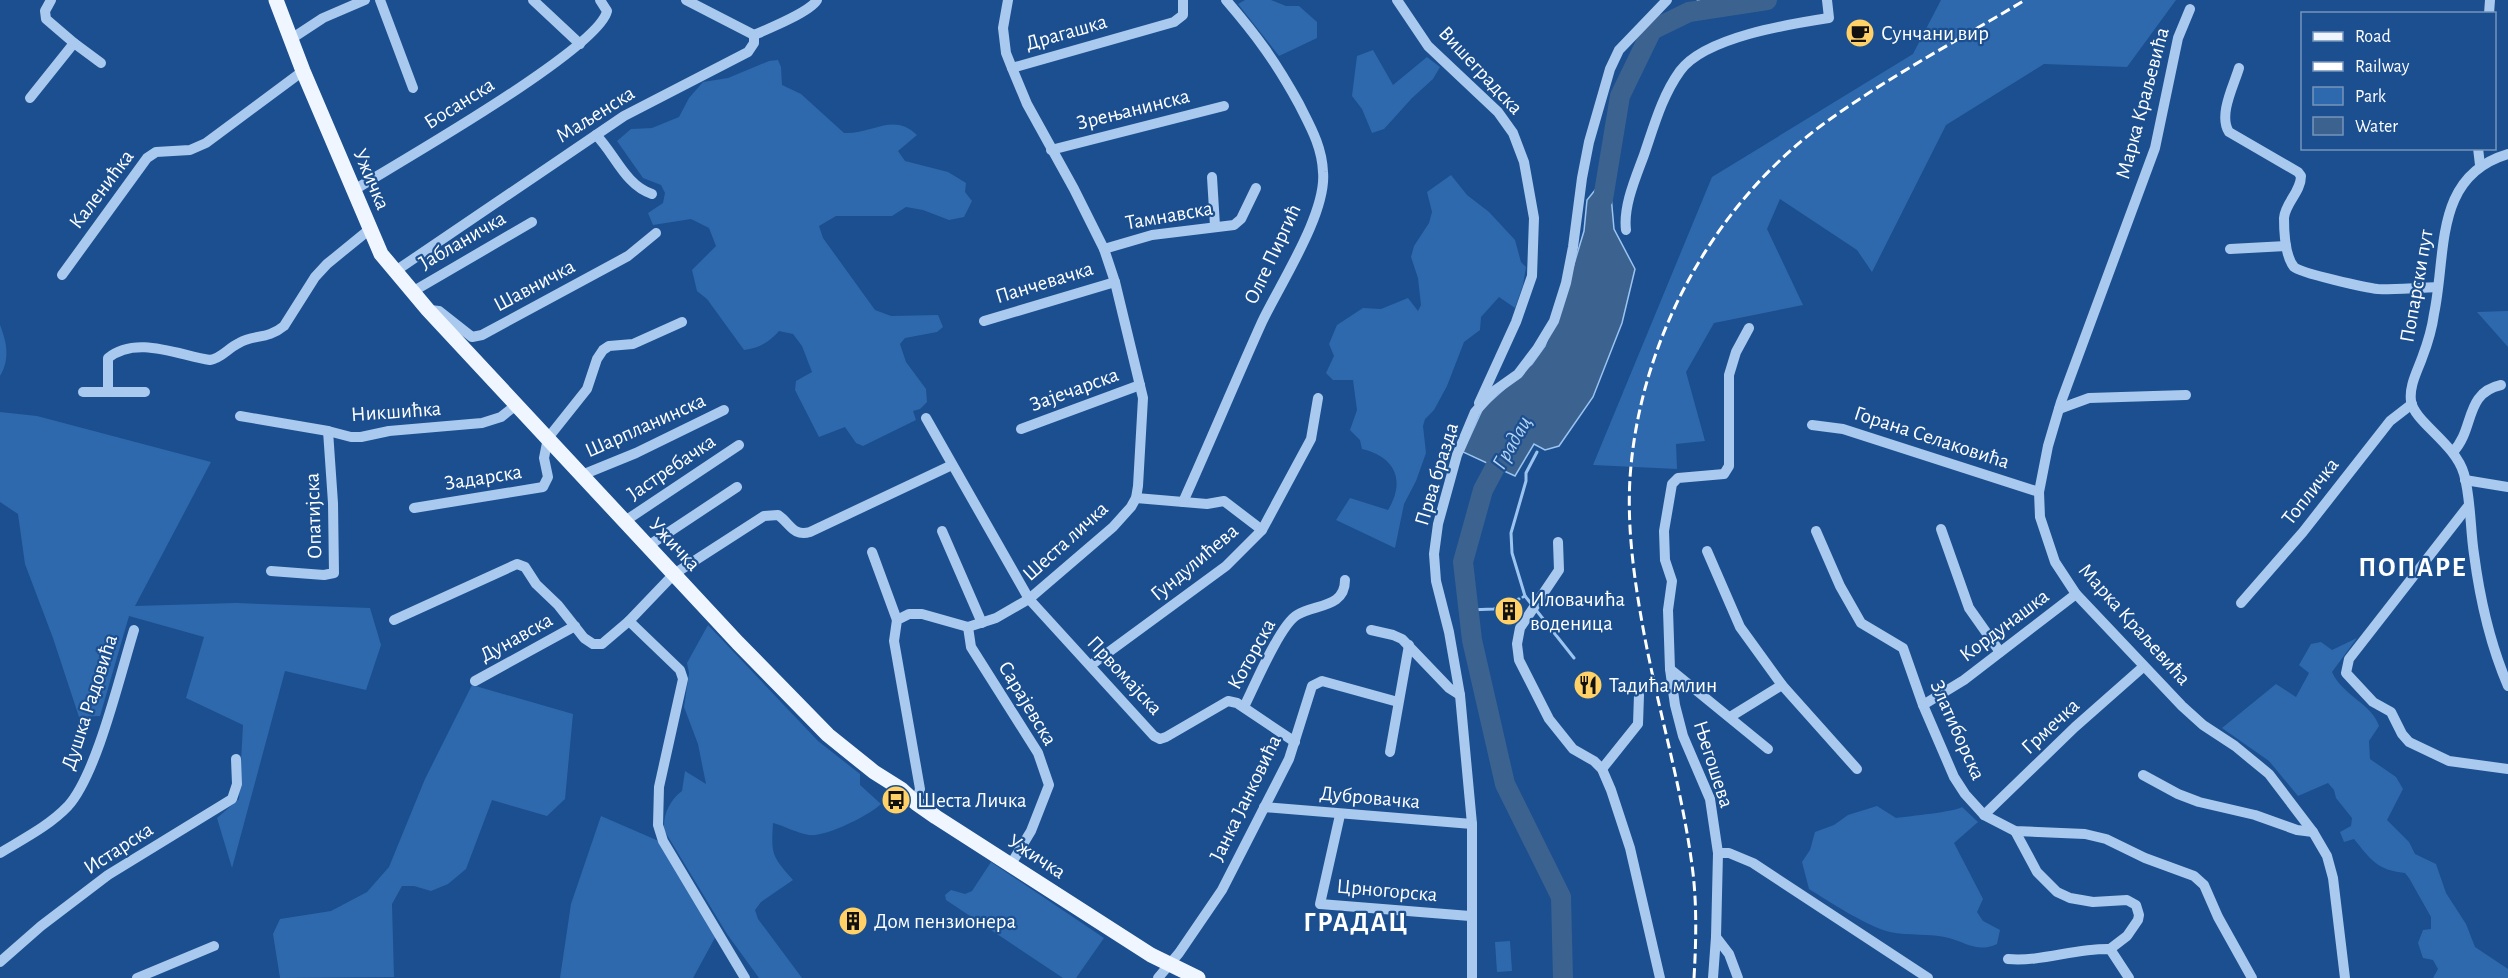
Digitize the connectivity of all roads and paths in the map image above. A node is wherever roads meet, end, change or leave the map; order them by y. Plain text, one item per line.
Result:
1 (51, 0) edge
2 (276, 0) edge
3 (365, 0) edge
4 (380, 0) edge
5 (533, 0) edge
6 (600, 0) edge
7 (686, 0) edge
8 (817, 0) edge
9 (1008, 0) edge
10 (1183, 0) edge
11 (1226, 0) edge
12 (1398, 0) edge
13 (1667, 0) edge
14 (1828, 5) edge
15 (2190, 9) dead end
16 (754, 35) junction
17 (291, 39) junction
18 (74, 43) junction
19 (580, 44) junction
20 (100, 63) dead end
21 (2239, 68) dead end
22 (1012, 69) junction
23 (303, 71) junction
24 (413, 88) dead end
25 (30, 98) dead end
26 (1224, 106) dead end
27 (596, 135) junction
28 (1051, 150) junction
29 (2478, 150) edge
30 (2508, 154) edge
31 (2480, 165) junction
32 (1212, 177) dead end
33 (1256, 188) dead end
34 (354, 190) junction
35 (652, 194) dead end
36 (532, 222) dead end
37 (1215, 226) junction
38 (370, 229) junction
39 (1626, 230) dead end
40 (656, 233) dead end
41 (2286, 246) junction
42 (1104, 249) junction
43 (2230, 249) dead end
44 (394, 272) junction
45 (62, 275) dead end
46 (1115, 282) junction
47 (2437, 287) junction
48 (412, 292) junction
49 (428, 310) junction
50 (984, 321) dead end
51 (682, 322) dead end
52 (1749, 328) dead end
53 (1140, 385) junction
54 (2501, 385) dead end
55 (108, 391) junction
56 (82, 392) dead end
57 (145, 392) dead end
58 (2186, 395) dead end
59 (1318, 398) dead end
60 (2412, 404) junction
61 (516, 405) junction
62 (2059, 409) junction
63 (724, 410) dead end
64 (1475, 412) junction
65 (240, 416) dead end
66 (926, 418) dead end
67 (1812, 425) dead end
68 (1021, 429) dead end
69 (328, 431) junction
70 (548, 438) junction
71 (739, 445) dead end
72 (2453, 452) junction
73 (952, 465) junction
74 (582, 475) junction
75 (2465, 480) junction
76 (737, 487) dead end
77 (2508, 487) edge
78 (2039, 492) junction
79 (1136, 498) junction
80 (1183, 502) junction
81 (2469, 506) junction
82 (414, 508) dead end
83 (625, 521) junction
84 (1941, 529) dead end
85 (1262, 530) junction
86 (942, 531) dead end
87 (1816, 531) dead end
88 (1558, 542) dead end
89 (648, 546) junction
90 (1707, 551) dead end
91 (872, 552) dead end
92 (271, 571) dead end
93 (674, 574) junction
94 (1345, 580) dead end
95 (2076, 594) junction
96 (1029, 599) junction
97 (2241, 603) dead end
98 (394, 620) dead end
99 (897, 620) junction
100 (629, 621) junction
101 (982, 623) junction
102 (575, 626) junction
103 (968, 627) junction
104 (134, 630) dead end
105 (1371, 630) dead end
106 (1409, 645) junction
107 (2000, 652) junction
108 (1091, 665) junction
109 (2143, 667) junction
110 (1670, 669) junction
111 (475, 681) dead end
112 (1782, 685) junction
113 (2508, 686) edge
114 (1460, 695) junction
115 (1639, 695) dead end
116 (1398, 702) junction
117 (1923, 705) junction
118 (1244, 707) junction
119 (1730, 717) junction
120 (1295, 742) junction
121 (1768, 749) dead end
122 (1390, 752) dead end
123 (236, 759) dead end
124 (1602, 769) junction
125 (1857, 769) dead end
126 (2508, 769) edge
127 (2143, 776) dead end
128 (916, 803) junction
129 (1264, 807) junction
130 (1340, 815) junction
131 (1984, 815) junction
132 (1472, 824) junction
133 (2015, 831) junction
134 (2313, 832) junction
135 (0, 853) edge
136 (1718, 853) junction
137 (1011, 864) junction
138 (1470, 916) junction
139 (1716, 937) junction
140 (214, 946) dead end
141 (2110, 949) junction
142 (2008, 959) dead end
143 (0, 962) edge
144 (1168, 965) junction
145 (137, 978) edge
146 (745, 978) edge
147 (1158, 978) edge
148 (1197, 978) edge
149 (1472, 978) edge
150 (1660, 978) edge
151 (1713, 978) edge
152 (1738, 978) edge
153 (1929, 978) edge
154 (2129, 978) edge
155 (2252, 978) edge
156 (2344, 978) edge

1 - 18 street
2 - 17 main road, Ужичка
3 - 17 street
4 - 24 street
5 - 19 street
6 - 19 street, Босанска
7 - 16 street
8 - 16 street, Маљенска
9 - 22 street, Шеста личка
10 - 22 street, Драгашка
11 - 80 street, Олге Пиргић
12 - 64 street, Вишеградска
13 - 64 street, Прва бразда
14 - 39 street
15 - 62 street, Марка Краљевића
16 - 27 street, Маљенска
17 - 23 main road, Ужичка
18 - 20 street
18 - 25 street
19 - 34 street, Босанска
21 - 41 street
22 - 28 street, Шеста личка
23 - 34 main road, Ужичка
23 - 45 street, Каленићка
26 - 28 street, Зрењанинска
27 - 35 street
27 - 44 street, Маљенска
28 - 42 street, Шеста личка
29 - 31 street
30 - 31 street, Попарски пут
31 - 47 street, Попарски пут
32 - 37 street
33 - 37 street, Тамнавска
34 - 38 main road, Ужичка
36 - 48 street, Јабланичка
37 - 42 street, Тамнавска
38 - 44 main road, Ужичка
38 - 55 street
40 - 49 street, Шавничка
41 - 43 street
41 - 47 street
42 - 46 street, Шеста личка
44 - 48 main road, Ужичка
46 - 50 street, Панчевачка
46 - 53 street, Шеста личка
47 - 60 street, Попарски пут
48 - 49 main road, Ужичка
49 - 61 main road, Ужичка
51 - 70 street
52 - 110 street, Његошева
53 - 68 street, Зајечарска
53 - 79 street, Шеста личка
54 - 72 street
55 - 56 street
55 - 57 street
58 - 62 street
59 - 85 street, Гундулићева
60 - 72 street
60 - 97 street, Топличка
61 - 69 street, Никшићка
61 - 70 main road, Ужичка
62 - 78 street, Марка Краљевића
63 - 74 street, Шарпланинска
64 - 114 street, Прва бразда
65 - 69 street, Никшићка
66 - 73 street, Првомајска
67 - 78 street, Горана Селаковића
69 - 92 street, Опатијска
70 - 74 main road, Ужичка
70 - 82 street, Задарска
71 - 83 street, Јастребачка
72 - 75 street
73 - 93 street
73 - 96 street, Првомајска
74 - 83 main road, Ужичка
75 - 77 street
75 - 81 street
76 - 89 street
78 - 95 street, Марка Краљевића
79 - 80 street
79 - 96 street, Шеста личка
80 - 85 street
81 - 113 street
81 - 126 street
83 - 89 main road, Ужичка
84 - 107 street
85 - 108 street, Гундулићева
86 - 101 street
87 - 117 street, Златиборска
88 - 124 street
89 - 93 main road, Ужичка
90 - 112 street
91 - 99 street
93 - 100 street
93 - 128 main road, Ужичка
94 - 118 street, Которска
95 - 107 street, Кордунашка
95 - 109 street, Марка Краљевића
96 - 101 street, Шеста личка
96 - 108 street, Првомајска
98 - 102 street
99 - 103 street
99 - 128 street
100 - 102 street
100 - 146 street
101 - 103 street, Шеста личка
102 - 111 street, Дунавска
103 - 137 street, Сарајевска
104 - 135 street, Душка Радовића
105 - 106 street
106 - 114 street
106 - 116 street
107 - 117 street, Кордунашка
108 - 118 street, Првомајска
109 - 131 street, Грмечка
109 - 134 street, Марка Краљевића
110 - 119 street
110 - 136 street, Његошева
112 - 119 street
112 - 125 street
114 - 132 street, Прва бразда
115 - 124 street
116 - 120 street, Јанка Јанковића
116 - 122 street
117 - 131 street, Златиборска
118 - 120 street
119 - 121 street
120 - 129 street, Јанка Јанковића
123 - 143 street, Истарска
124 - 150 street
127 - 134 street
128 - 137 main road, Ужичка
129 - 130 street, Дубровачка
129 - 144 street, Јанка Јанковића
130 - 132 street, Дубровачка
130 - 138 street, Црногорска
131 - 133 street, Златиборска
132 - 138 street, Прва бразда
133 - 141 street
133 - 155 street, Златиборска
134 - 156 street, Марка Краљевића
136 - 139 street, Његошева
136 - 153 street
137 - 144 main road, Ужичка
138 - 149 street, Прва бразда
139 - 151 street, Његошева
139 - 152 street
140 - 145 street
141 - 142 street
141 - 154 street
144 - 147 street, Јанка Јанковића
144 - 148 main road, Ужичка

